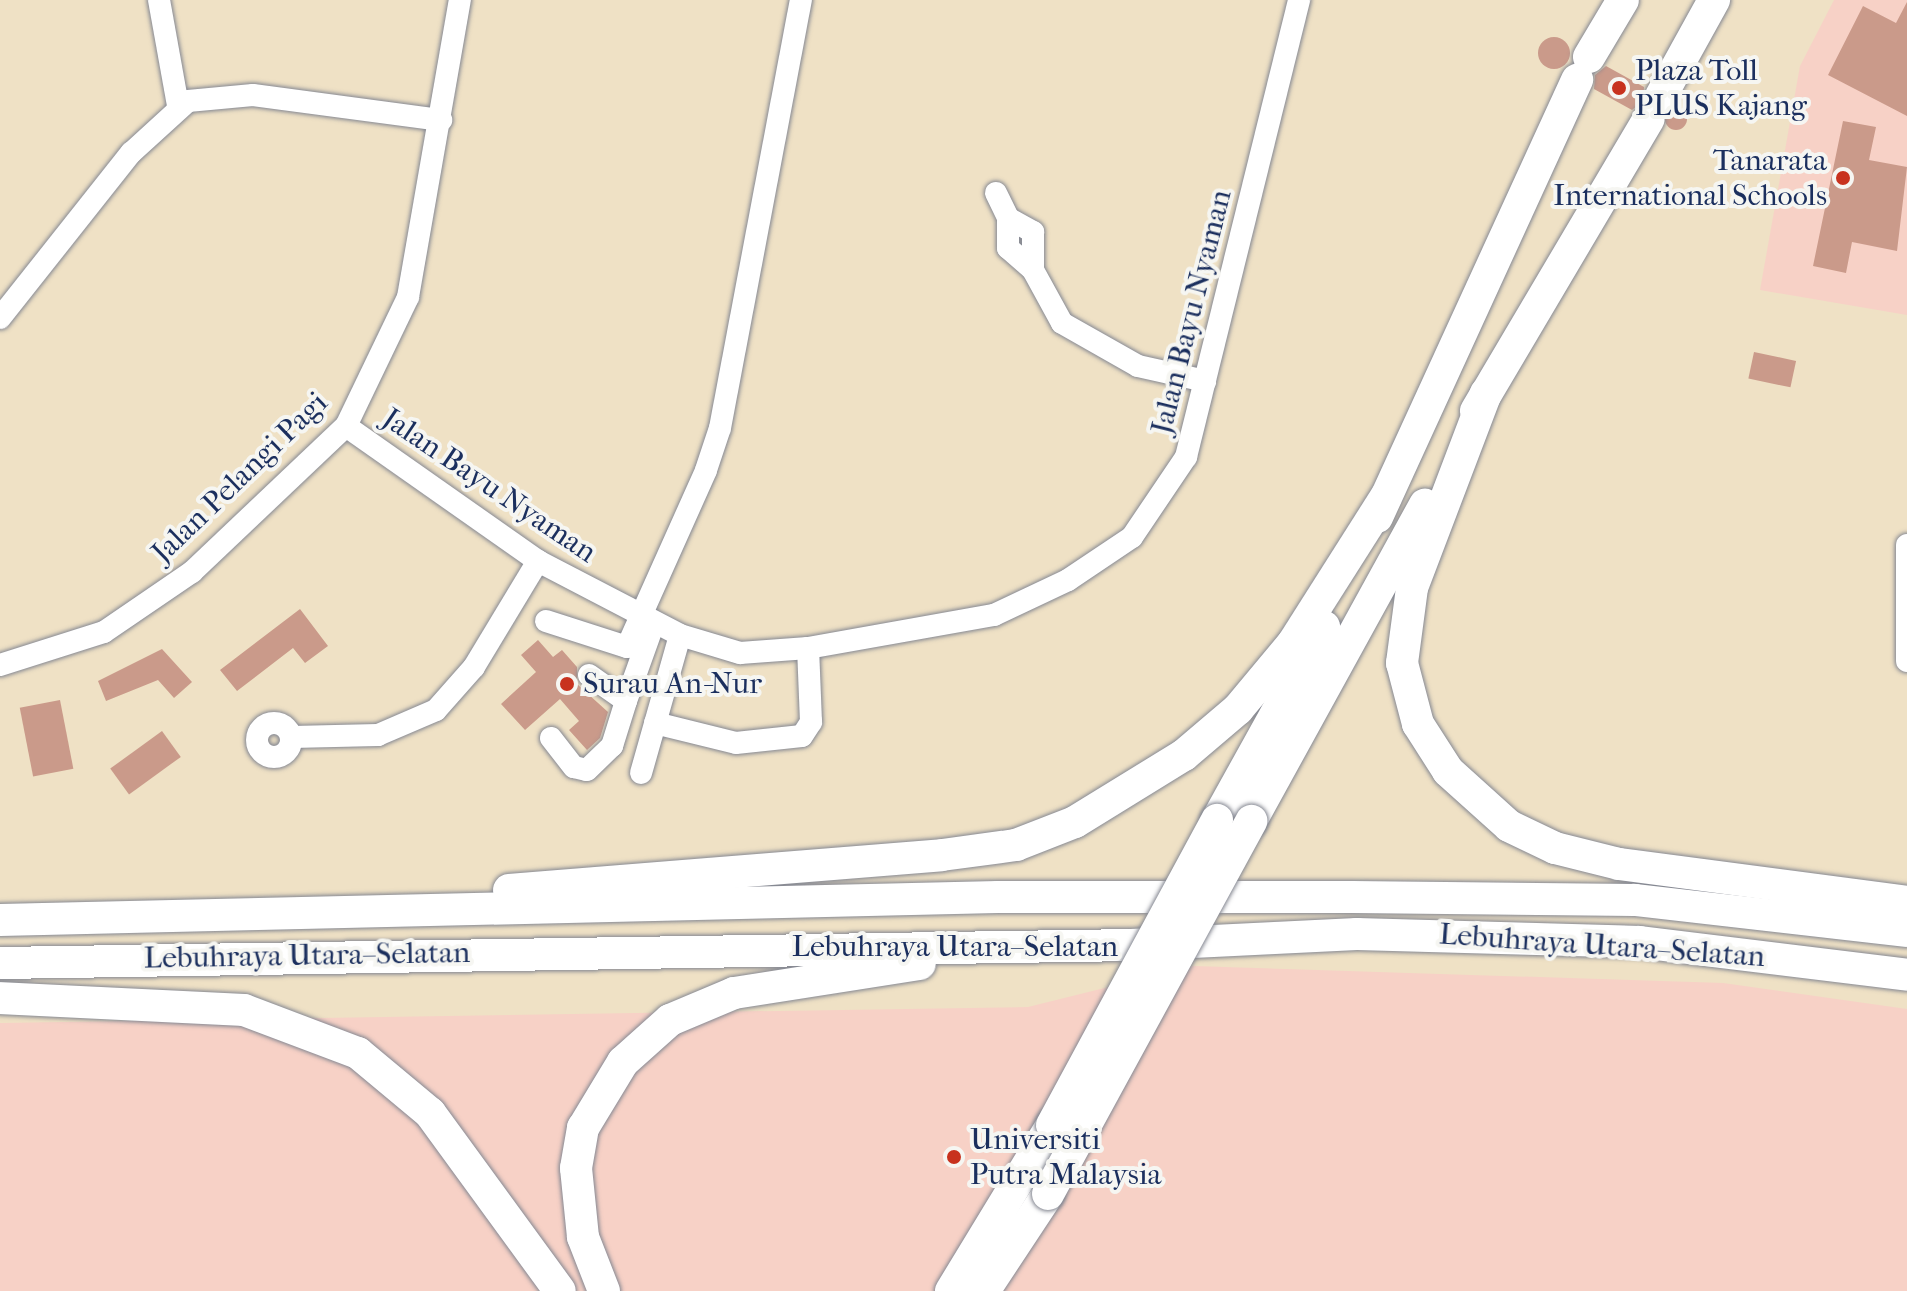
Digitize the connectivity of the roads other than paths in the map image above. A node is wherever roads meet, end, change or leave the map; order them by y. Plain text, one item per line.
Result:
1 (159, 0) edge
2 (168, 0) edge
3 (460, 0) edge
4 (801, 0) edge
5 (1299, 0) edge
6 (1623, 0) edge
7 (1714, 0) edge
8 (183, 103) junction
9 (441, 120) junction
10 (996, 193) dead end
11 (0, 318) edge
12 (1205, 381) junction
13 (1486, 393) junction
14 (346, 426) junction
15 (1385, 498) junction
16 (1907, 545) edge
17 (538, 561) junction
18 (649, 619) junction
19 (546, 621) dead end
20 (680, 635) junction
21 (808, 648) junction
22 (633, 650) junction
23 (1907, 661) edge
24 (0, 665) edge
25 (589, 675) dead end
26 (626, 701) junction
27 (655, 723) junction
28 (292, 737) dead end
29 (551, 738) dead end
30 (641, 773) dead end
31 (1907, 902) edge
32 (235, 918) junction
33 (0, 920) edge
34 (1907, 931) edge
35 (993, 947) junction
36 (0, 963) edge
37 (1907, 975) edge
38 (0, 998) edge
39 (560, 1291) edge
40 (604, 1291) edge
41 (951, 1291) edge
42 (984, 1291) edge

1 - 8 street
2 - 8 street
3 - 9 street, Jalan Pelangi Pagi
4 - 18 street
5 - 12 street, Jalan Bayu Nyaman
6 - 15 highway
7 - 13 highway
8 - 9 street
8 - 11 street
9 - 14 street, Jalan Pelangi Pagi
10 - 12 street
12 - 21 street, Jalan Bayu Nyaman
13 - 31 highway
13 - 42 highway, bridge
14 - 17 street, Jalan Bayu Nyaman
14 - 24 street, Jalan Pelangi Pagi
15 - 32 highway
15 - 41 highway, bridge
16 - 23 street
17 - 18 street, Jalan Bayu Nyaman
17 - 28 street
18 - 20 street, Jalan Bayu Nyaman
18 - 22 street
19 - 22 street
20 - 21 street, Jalan Bayu Nyaman
20 - 27 street
21 - 27 street
22 - 26 street
25 - 26 street
26 - 29 street
27 - 30 street
32 - 33 highway, Lebuhraya Utara–Selatan
32 - 34 highway, Lebuhraya Utara–Selatan
35 - 36 highway, Lebuhraya Utara–Selatan
35 - 37 highway, Lebuhraya Utara–Selatan
35 - 40 highway
38 - 39 highway

